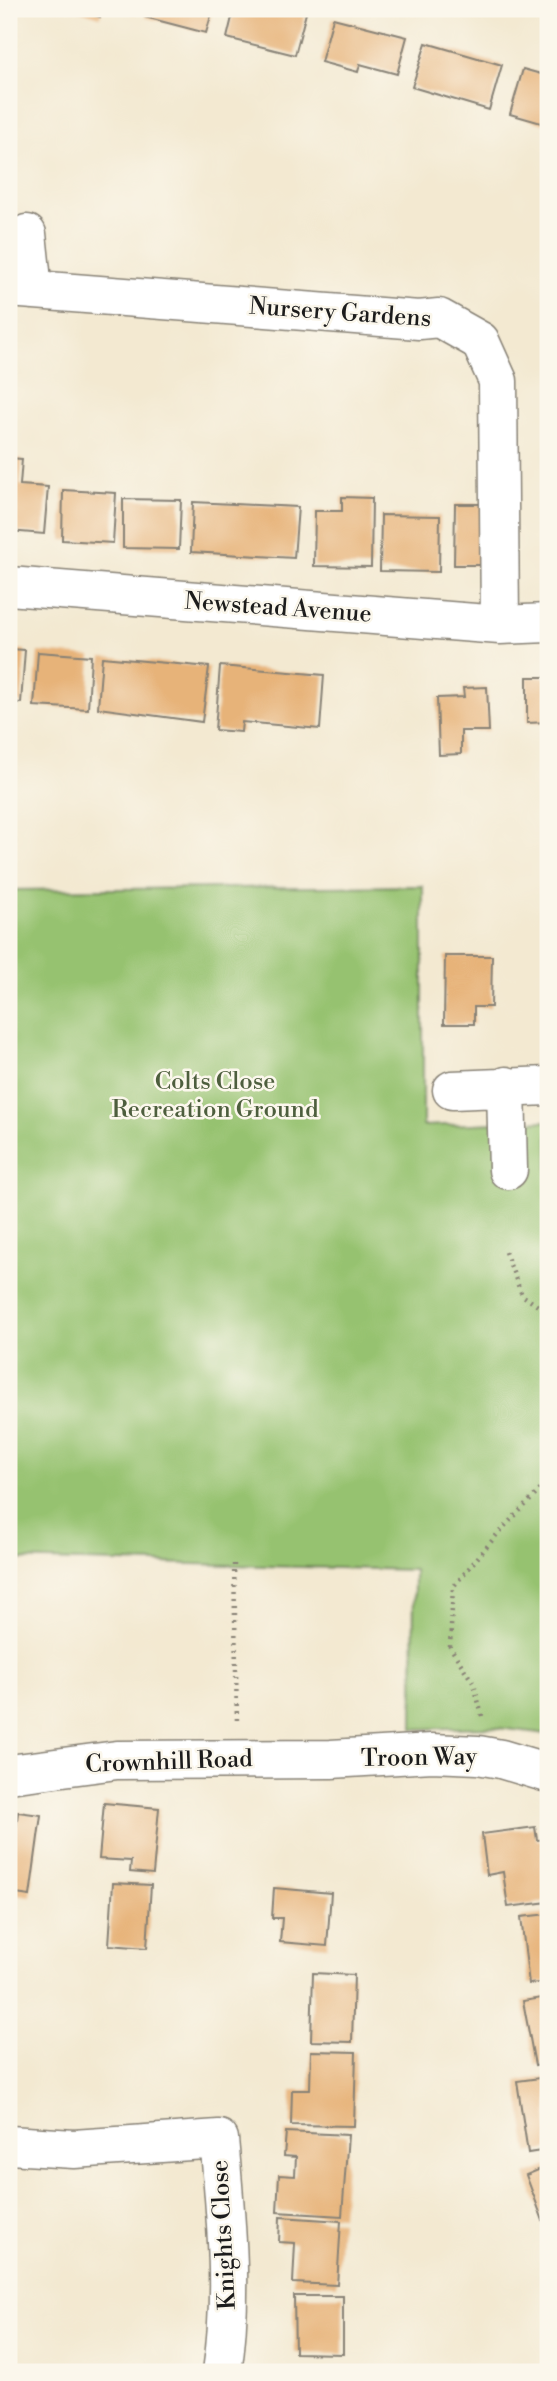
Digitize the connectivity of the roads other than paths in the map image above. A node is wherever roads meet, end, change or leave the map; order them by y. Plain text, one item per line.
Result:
1 (27, 234) dead end
2 (21, 289) edge
3 (9, 586) edge
4 (548, 623) edge
5 (500, 625) junction
6 (506, 1086) junction
7 (548, 1086) edge
8 (452, 1090) dead end
9 (508, 1170) dead end
10 (331, 1759) joint
11 (548, 1773) edge
12 (9, 1774) edge
13 (9, 2144) edge
14 (222, 2372) edge

1 - 2 street, Nursery Gardens
2 - 5 street, Nursery Gardens
3 - 5 street, Newstead Avenue
4 - 5 street, Newstead Avenue
6 - 7 street
6 - 8 street
6 - 9 street
10 - 11 street, Troon Way
10 - 12 street, Crownhill Road
13 - 14 street, Knights Close

